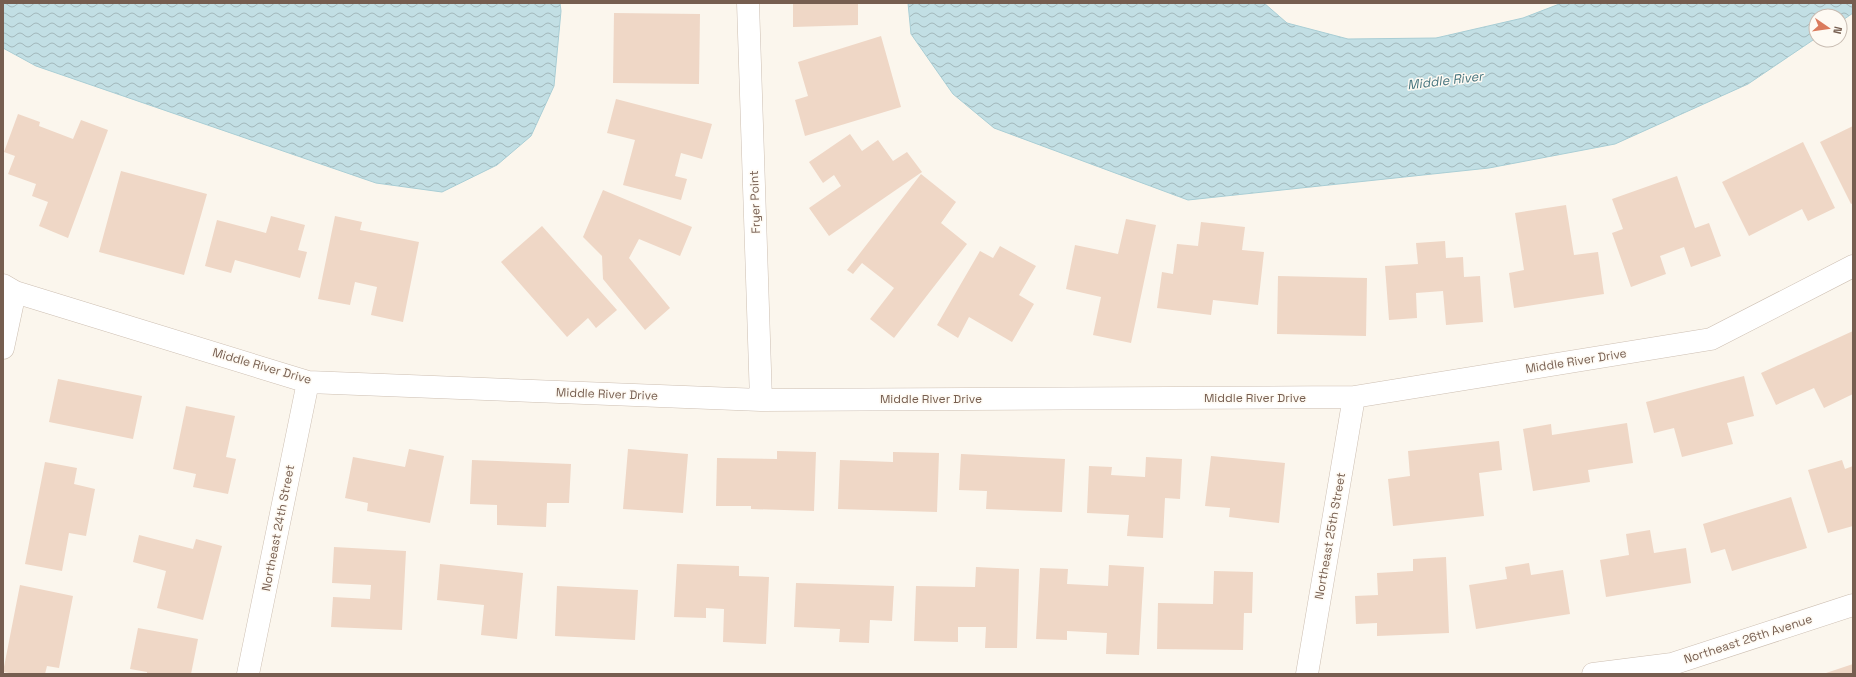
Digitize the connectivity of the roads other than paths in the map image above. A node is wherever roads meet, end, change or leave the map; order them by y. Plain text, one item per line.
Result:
1 (748, 3) edge
2 (1853, 266) edge
3 (9, 288) edge
4 (3, 348) edge
5 (308, 382) junction
6 (1354, 397) junction
7 (761, 400) junction
8 (1853, 605) edge
9 (248, 674) edge
10 (1307, 674) edge
11 (1593, 674) edge

1 - 7 street, Fryer Point
2 - 6 street, Middle River Drive
3 - 4 street
3 - 5 street, Middle River Drive
5 - 7 street, Middle River Drive
5 - 9 street, Northeast 24th Street
6 - 7 street, Middle River Drive
6 - 10 street, Northeast 25th Street
8 - 11 street, Northeast 26th Avenue

